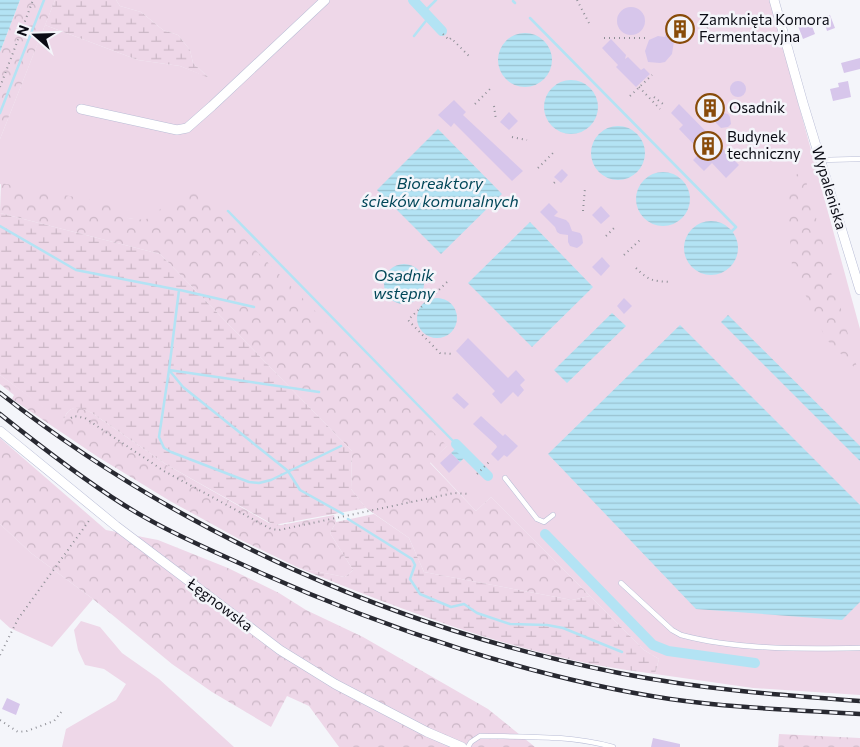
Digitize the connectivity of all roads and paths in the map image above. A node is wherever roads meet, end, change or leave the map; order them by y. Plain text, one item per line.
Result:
1 (33, 0) edge
2 (325, 0) edge
3 (577, 0) edge
4 (774, 0) edge
5 (738, 18) dead end
6 (590, 25) dead end
7 (707, 28) dead end
8 (443, 34) dead end
9 (604, 38) dead end
10 (648, 38) dead end
11 (471, 58) dead end
12 (652, 75) dead end
13 (0, 87) edge
14 (639, 87) junction
15 (492, 88) dead end
16 (630, 96) dead end
17 (654, 97) dead end
18 (475, 104) dead end
19 (663, 104) dead end
20 (494, 106) dead end
21 (81, 109) dead end
22 (660, 109) dead end
23 (496, 120) dead end
24 (512, 137) dead end
25 (527, 140) dead end
26 (555, 151) dead end
27 (860, 159) edge
28 (821, 160) junction
29 (538, 168) dead end
30 (557, 180) dead end
31 (554, 183) dead end
32 (585, 188) dead end
33 (583, 211) dead end
34 (616, 226) dead end
35 (606, 236) dead end
36 (641, 239) dead end
37 (624, 256) dead end
38 (636, 268) dead end
39 (447, 282) dead end
40 (671, 282) dead end
41 (860, 290) edge
42 (454, 354) dead end
43 (71, 418) dead end
44 (0, 431) edge
45 (490, 462) dead end
46 (477, 474) dead end
47 (505, 478) dead end
48 (469, 494) dead end
49 (97, 511) junction
50 (553, 515) dead end
51 (621, 583) dead end
52 (860, 648) edge
53 (1, 654) edge
54 (62, 710) dead end
55 (0, 720) edge
56 (462, 747) edge
57 (468, 747) edge
58 (613, 747) edge

1 - 13 path
2 - 21 street
3 - 6 path
4 - 28 street, Wypaleniska
5 - 7 path
8 - 11 path
9 - 10 path
12 - 14 path
14 - 16 path
14 - 22 path
15 - 18 path
17 - 19 path
20 - 23 path
24 - 25 path
26 - 29 path
27 - 28 lane
28 - 41 street, Wypaleniska
30 - 31 path
32 - 33 path
34 - 35 path
36 - 37 path
38 - 40 path
39 - 42 path
43 - 48 path
44 - 49 street, Łęgnowska
45 - 46 path
47 - 50 lane
49 - 53 path
49 - 56 street, Łęgnowska
51 - 52 lane
54 - 55 path
57 - 58 lane

